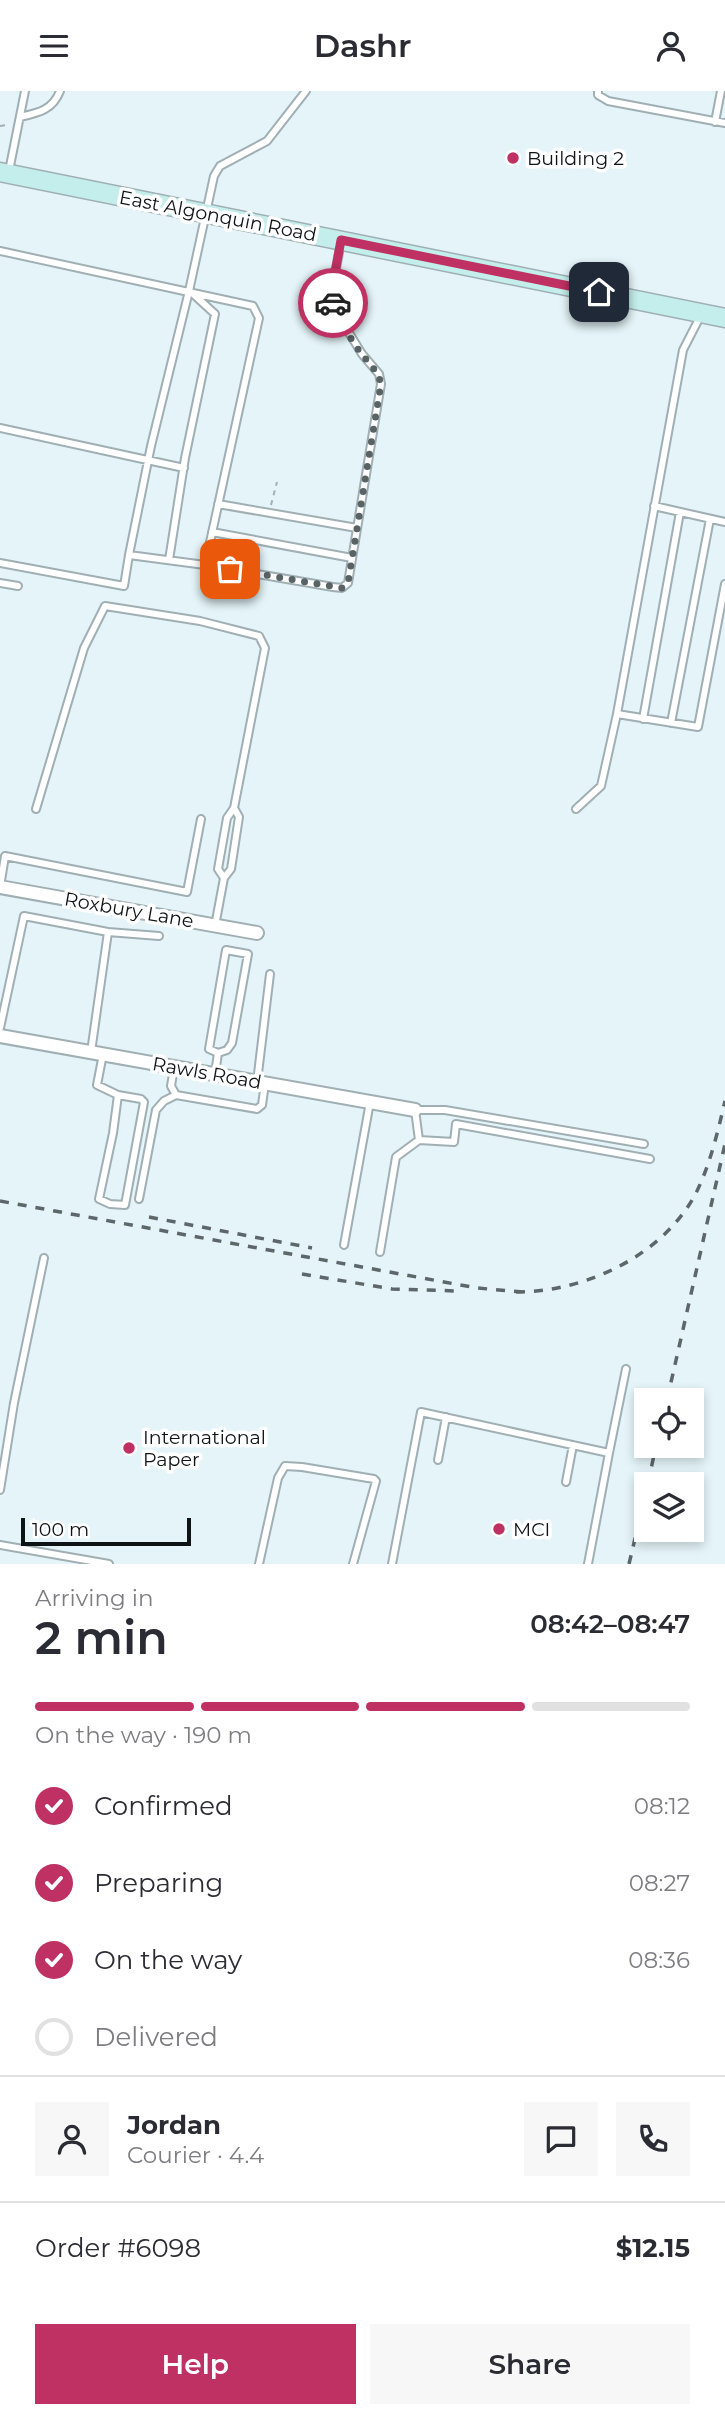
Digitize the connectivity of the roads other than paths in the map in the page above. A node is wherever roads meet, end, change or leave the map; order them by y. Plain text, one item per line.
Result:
1 (25, 91) edge
2 (60, 91) edge
3 (306, 91) edge
4 (598, 91) edge
5 (720, 91) edge
6 (20, 117) junction
7 (715, 122) junction
8 (725, 123) edge
9 (4, 172) edge
10 (204, 213) junction
11 (341, 240) junction
12 (0, 251) edge
13 (189, 291) junction
14 (702, 313) junction
15 (725, 318) edge
16 (0, 428) edge
17 (148, 461) junction
18 (184, 468) junction
19 (218, 504) junction
20 (654, 506) junction
21 (680, 512) junction
22 (710, 519) junction
23 (725, 522) edge
24 (357, 528) junction
25 (212, 532) junction
26 (129, 555) junction
27 (352, 558) junction
28 (169, 560) junction
29 (0, 563) edge
30 (205, 565) junction
31 (0, 583) edge
32 (725, 584) edge
33 (18, 586) dead end
34 (617, 714) junction
35 (643, 719) junction
36 (671, 723) junction
37 (234, 808) junction
38 (36, 809) dead end
39 (576, 809) dead end
40 (201, 819) dead end
41 (3, 855) edge
42 (224, 878) junction
43 (0, 887) edge
44 (215, 926) junction
45 (108, 932) junction
46 (257, 933) dead end
47 (159, 936) dead end
48 (270, 974) dead end
49 (0, 1027) edge
50 (0, 1036) edge
51 (97, 1053) junction
52 (218, 1053) junction
53 (174, 1067) junction
54 (215, 1074) junction
55 (261, 1082) junction
56 (118, 1095) junction
57 (176, 1095) junction
58 (370, 1102) junction
59 (415, 1110) junction
60 (419, 1140) junction
61 (645, 1144) dead end
62 (650, 1159) dead end
63 (139, 1199) dead end
64 (344, 1245) dead end
65 (380, 1252) dead end
66 (44, 1258) dead end
67 (626, 1369) dead end
68 (446, 1417) junction
69 (573, 1445) junction
70 (608, 1453) junction
71 (438, 1460) dead end
72 (566, 1482) dead end
73 (0, 1490) edge
74 (0, 1545) edge
75 (109, 1564) edge
76 (259, 1564) edge
77 (353, 1564) edge
78 (392, 1564) edge
79 (588, 1564) edge

1 - 6 lane
2 - 6 lane
3 - 10 lane
4 - 7 lane
5 - 7 lane
6 - 9 lane
7 - 8 lane
9 - 10 main road, East Algonquin Road
10 - 11 main road, East Algonquin Road
10 - 13 lane
11 - 14 main road, East Algonquin Road
11 - 24 lane
12 - 13 lane
13 - 17 lane
13 - 18 lane
13 - 19 lane
14 - 15 main road, East Algonquin Road
14 - 20 lane
16 - 17 lane
17 - 18 lane
17 - 26 lane
18 - 28 lane
19 - 24 lane
19 - 25 lane
20 - 21 lane
20 - 34 lane
21 - 22 lane
21 - 35 lane
22 - 23 lane
22 - 36 lane
24 - 27 lane
25 - 27 lane
25 - 30 lane
26 - 28 lane
26 - 29 lane
27 - 30 lane
28 - 30 lane
31 - 33 lane
32 - 36 lane
34 - 35 lane
34 - 39 lane
35 - 36 lane
37 - 38 lane
37 - 42 lane
37 - 42 lane
40 - 41 lane
41 - 43 lane
42 - 44 lane
43 - 44 street, Roxbury Lane
44 - 46 street, Roxbury Lane
45 - 47 lane
45 - 49 lane
45 - 51 lane
48 - 55 lane
50 - 51 street, Rawls Road
51 - 53 street, Rawls Road
51 - 56 lane
52 - 52 lane
52 - 54 lane
53 - 54 street, Rawls Road
53 - 57 lane
54 - 55 street, Rawls Road
55 - 57 lane
55 - 58 street, Rawls Road
56 - 56 lane
57 - 63 lane
58 - 59 street, Rawls Road
58 - 64 lane
59 - 60 lane
59 - 61 lane
60 - 62 lane
60 - 65 lane
66 - 73 lane
67 - 70 lane
68 - 69 lane
68 - 71 lane
68 - 78 lane
69 - 70 lane
69 - 72 lane
70 - 79 lane
74 - 75 lane
76 - 77 lane

